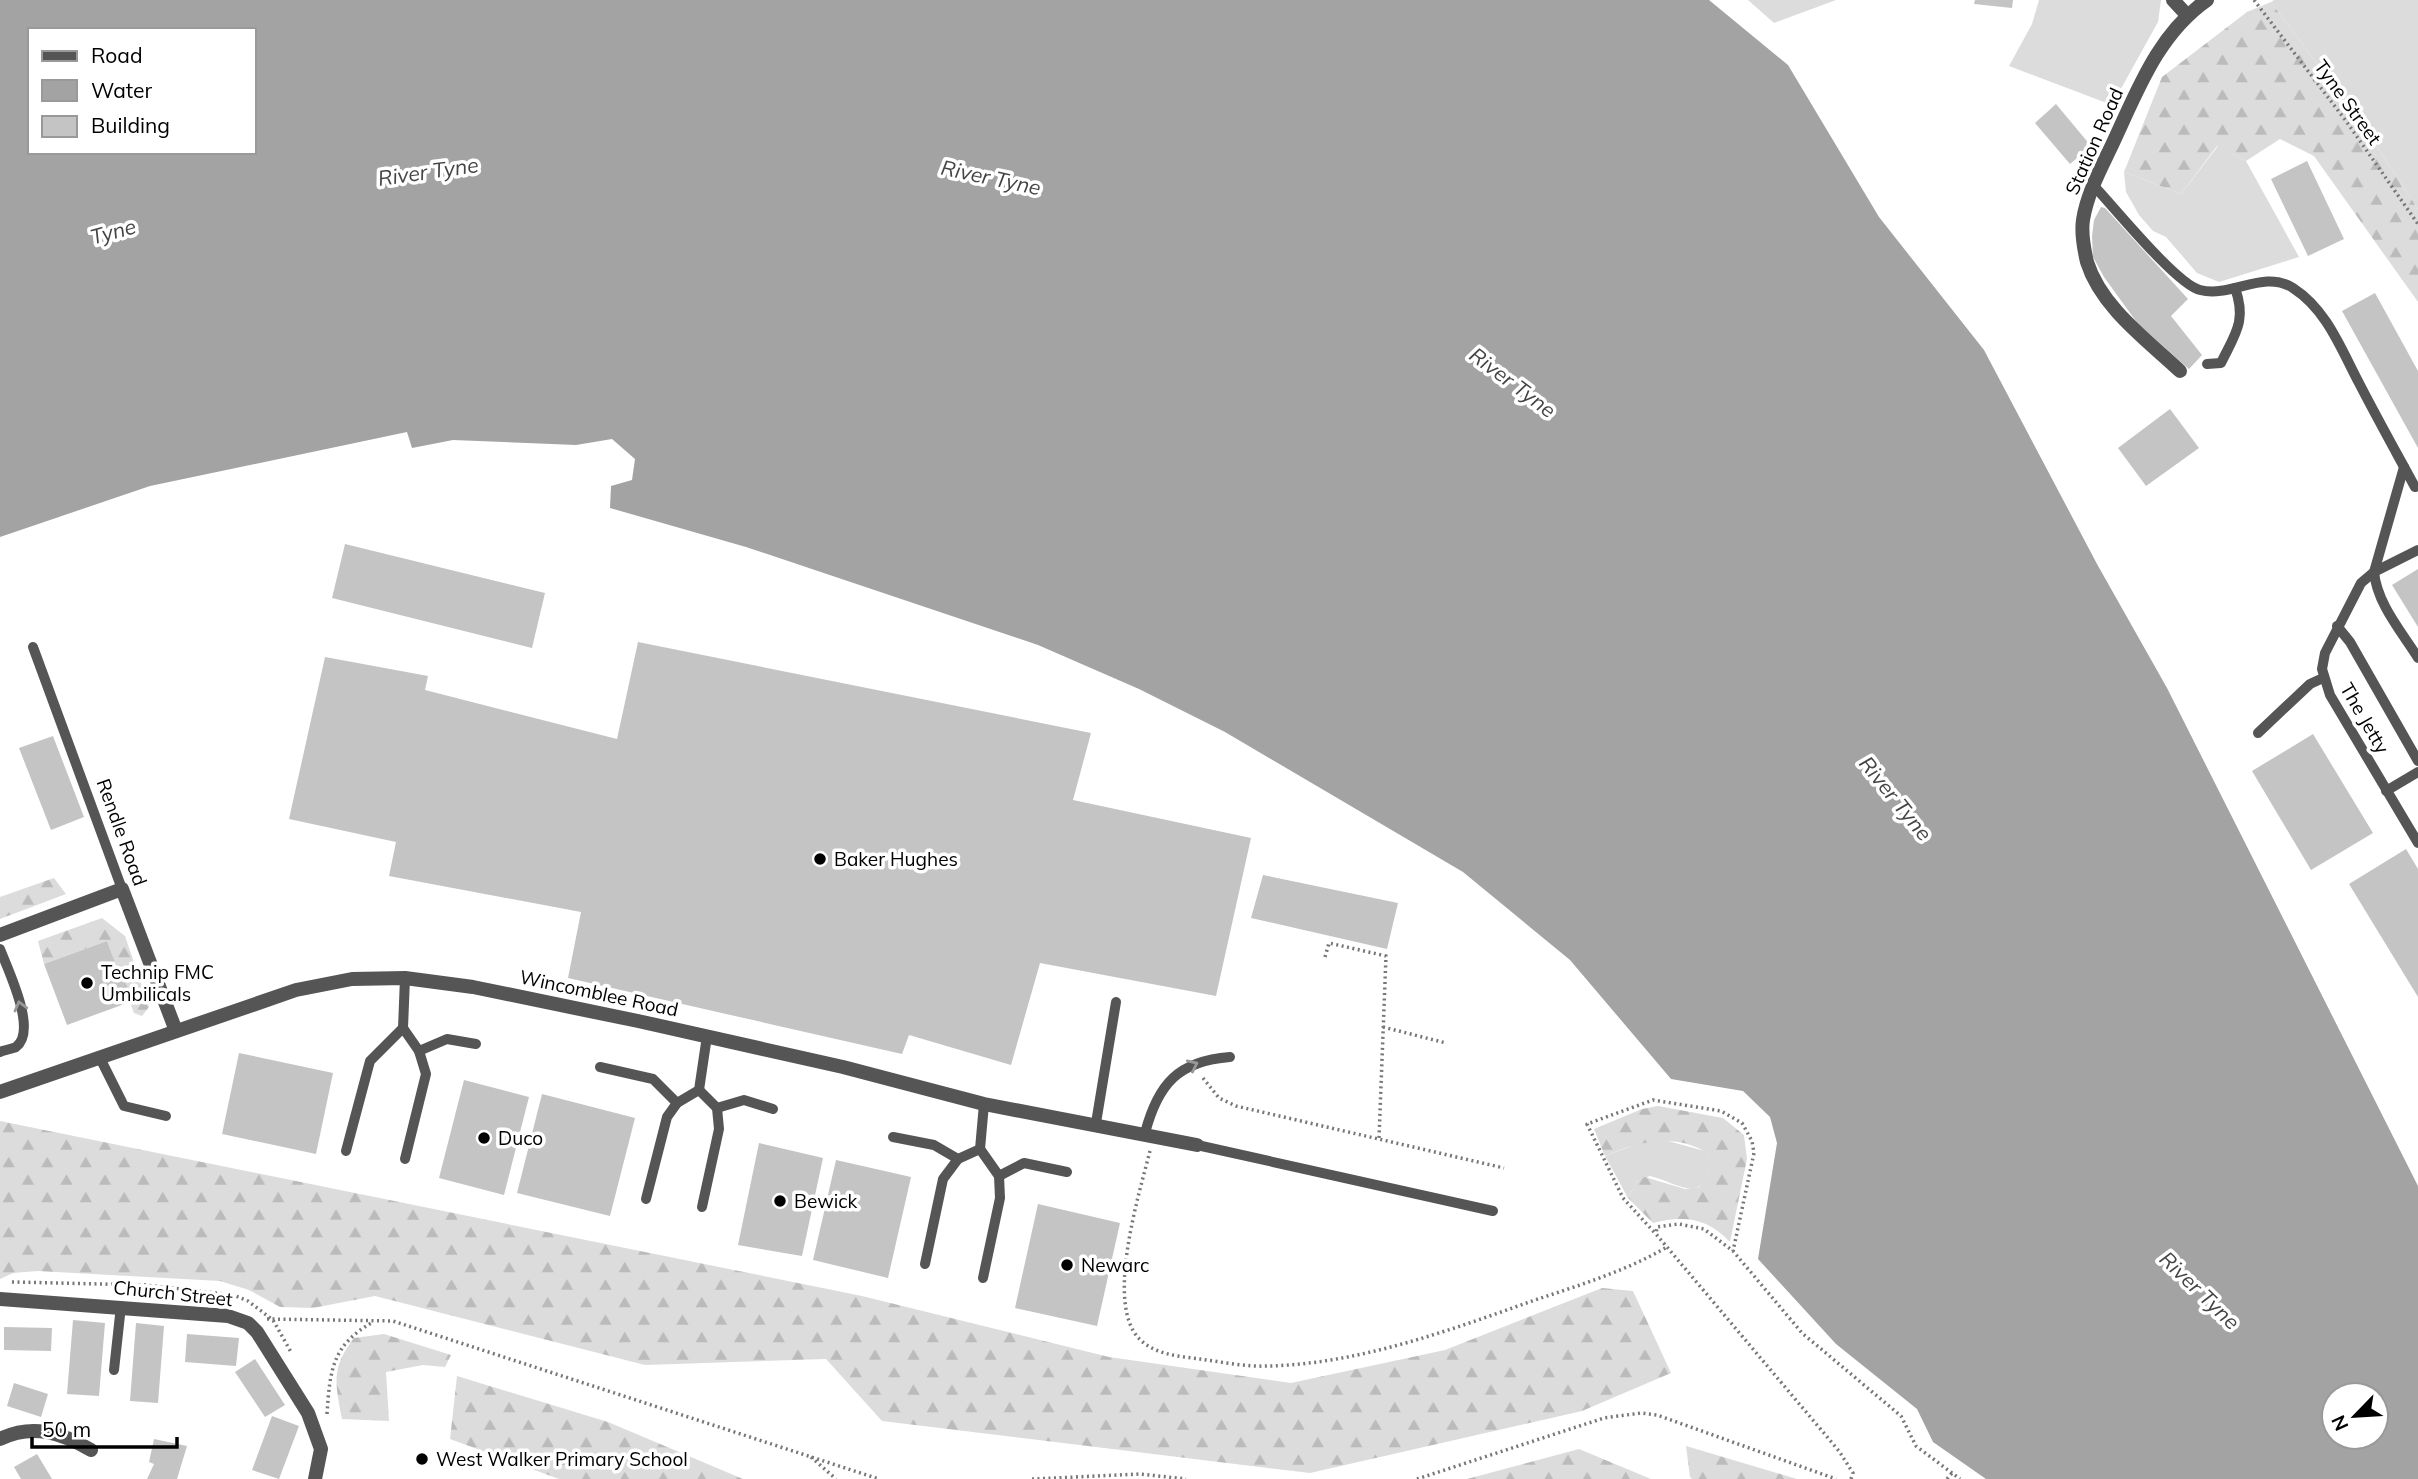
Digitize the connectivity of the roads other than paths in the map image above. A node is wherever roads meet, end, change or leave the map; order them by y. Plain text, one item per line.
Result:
1 (2173, 0) edge
2 (2207, 0) edge
3 (2186, 14) junction
4 (2094, 186) junction
5 (2235, 288) junction
6 (2207, 364) dead end
7 (2180, 371) dead end
8 (2404, 467) junction
9 (2415, 486) dead end
10 (2418, 550) edge
11 (2374, 572) junction
12 (2337, 626) junction
13 (33, 647) dead end
14 (2418, 658) edge
15 (2323, 678) junction
16 (2258, 733) dead end
17 (2418, 761) edge
18 (2418, 772) edge
19 (2386, 791) junction
20 (2418, 844) edge
21 (122, 889) junction
22 (0, 935) edge
23 (0, 949) edge
24 (405, 978) junction
25 (1116, 1002) dead end
26 (403, 1028) junction
27 (176, 1031) junction
28 (707, 1036) junction
29 (476, 1044) dead end
30 (419, 1051) junction
31 (0, 1052) edge
32 (1230, 1057) dead end
33 (100, 1058) junction
34 (600, 1067) dead end
35 (699, 1090) junction
36 (0, 1092) edge
37 (677, 1103) junction
38 (984, 1104) junction
39 (717, 1108) junction
40 (774, 1109) dead end
41 (166, 1116) dead end
42 (1096, 1124) junction
43 (1150, 1134) junction
44 (893, 1137) dead end
45 (1197, 1145) joint
46 (980, 1149) junction
47 (346, 1151) dead end
48 (405, 1159) dead end
49 (958, 1159) junction
50 (1067, 1172) dead end
51 (999, 1176) junction
52 (646, 1199) dead end
53 (702, 1207) dead end
54 (1493, 1211) dead end
55 (925, 1264) dead end
56 (983, 1279) dead end
57 (0, 1300) edge
58 (121, 1306) junction
59 (114, 1370) dead end
60 (1, 1436) edge
61 (91, 1450) dead end
62 (315, 1479) edge

1 - 3 street
2 - 3 street, Station Road
3 - 4 street, Station Road
4 - 5 lane
4 - 7 street, Station Road
5 - 6 lane
5 - 8 lane
8 - 9 lane
8 - 11 lane
10 - 11 lane
11 - 12 lane, The Jetty
11 - 14 lane
12 - 15 lane, The Jetty
12 - 17 lane
13 - 21 lane, Rendle Road
15 - 16 lane
15 - 19 lane, The Jetty
18 - 19 lane
19 - 20 lane, The Jetty
21 - 22 street
21 - 27 street, Rendle Road
31 -> 23 lane
24 - 26 lane
24 - 27 street, Wincomblee Road
24 - 28 street, Wincomblee Road
25 - 42 lane
26 - 30 lane
26 - 47 lane
27 - 33 street, Wincomblee Road
28 - 35 lane
28 - 38 street, Wincomblee Road
29 - 30 lane
30 - 48 lane
43 -> 32 lane
33 - 36 street, Wincomblee Road
33 - 41 lane
34 - 37 lane
35 - 37 lane
35 - 39 lane
37 - 52 lane
38 - 42 street, Wincomblee Road
38 - 46 lane
39 - 40 lane
39 - 53 lane
42 - 43 street, Wincomblee Road
43 - 45 street, Wincomblee Road
44 - 49 lane
45 - 54 lane
46 - 49 lane
46 - 51 lane
49 - 55 lane
50 - 51 lane
51 - 56 lane
57 - 58 street, Church Street
58 - 59 lane
58 - 62 street, Church Street
60 - 61 street

